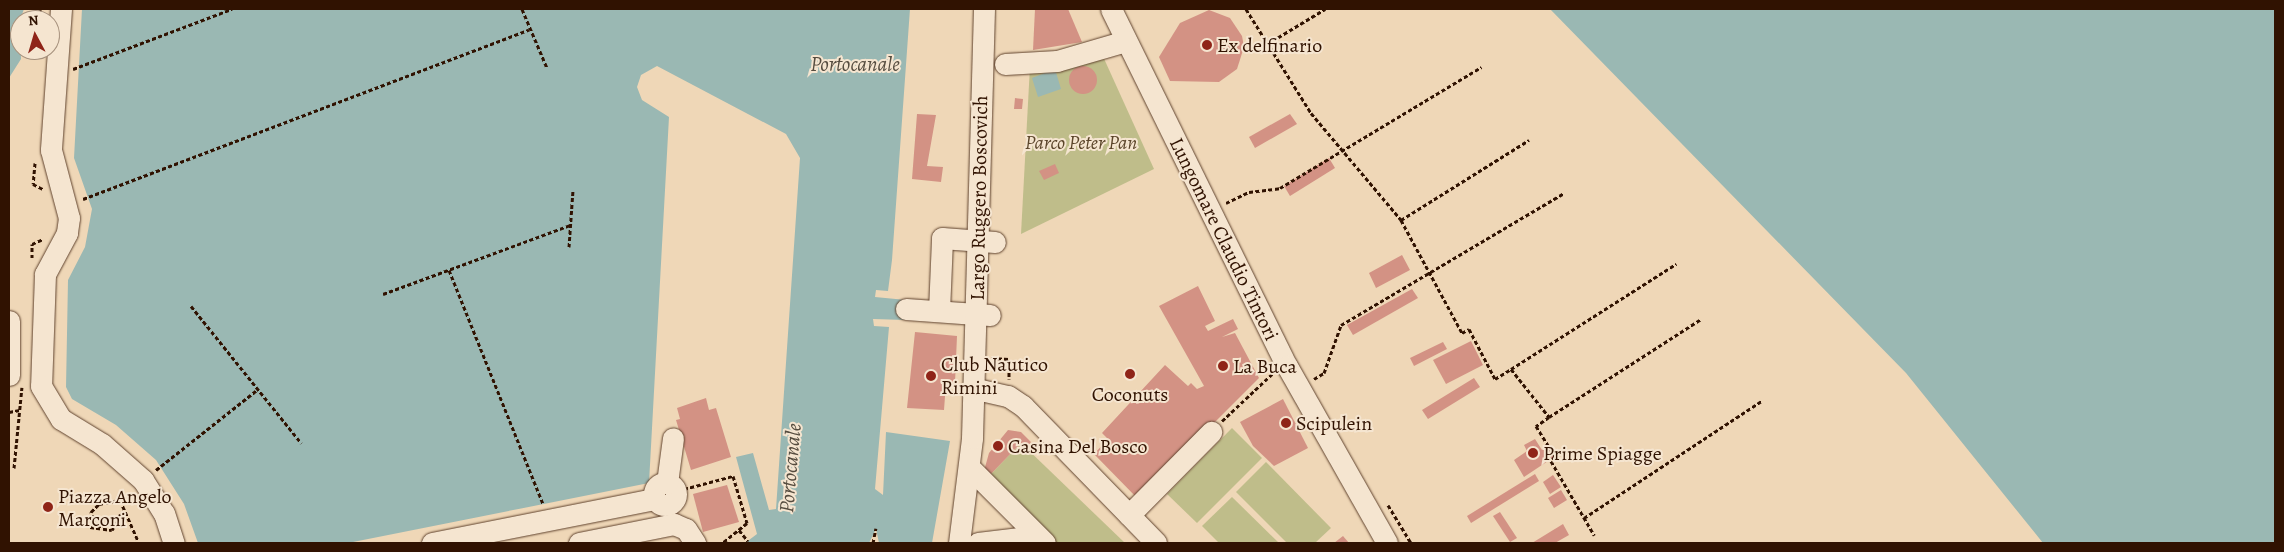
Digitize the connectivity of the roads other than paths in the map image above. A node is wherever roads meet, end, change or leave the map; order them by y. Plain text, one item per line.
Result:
1 (61, 9) edge
2 (984, 9) edge
3 (1112, 9) edge
4 (1126, 41) junction
5 (1006, 64) dead end
6 (985, 242) junction
7 (906, 309) dead end
8 (939, 311) junction
9 (984, 314) junction
10 (9, 321) edge
11 (9, 375) edge
12 (972, 388) junction
13 (1211, 432) road end
14 (673, 438) dead end
15 (970, 468) junction
16 (664, 503) junction
17 (1129, 515) junction
18 (1041, 540) edge
19 (174, 543) edge
20 (432, 543) edge
21 (579, 543) edge
22 (695, 543) edge
23 (959, 543) edge
24 (978, 543) edge
25 (1156, 543) edge
26 (1387, 543) edge

1 - 19 street
2 - 6 street, Largo Ruggero Boscovich
3 - 4 street, Lungomare Claudio Tintori
4 - 5 street
4 - 26 street, Lungomare Claudio Tintori
6 - 8 street
6 - 9 street, Largo Ruggero Boscovich
7 - 8 street
8 - 9 street
9 - 12 street, Largo Ruggero Boscovich
10 - 11 street
12 - 15 street, Largo Ruggero Boscovich
12 - 17 street
13 - 17 street
14 - 16 street
15 - 18 street
15 - 23 street, Largo Ruggero Boscovich
16 - 20 street
16 - 21 street
16 - 22 street
17 - 25 street
18 - 24 street

